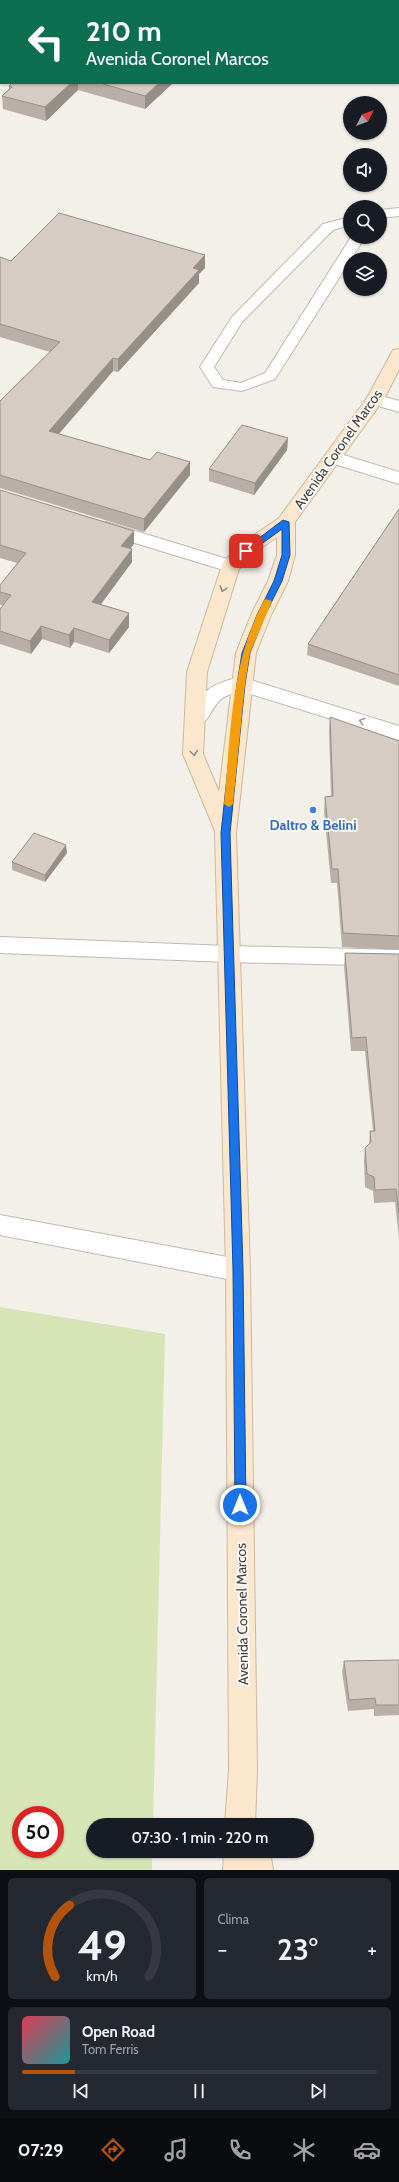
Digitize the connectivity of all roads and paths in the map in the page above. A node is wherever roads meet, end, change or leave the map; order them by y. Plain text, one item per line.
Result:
1 (399, 212) edge
2 (387, 213) edge
3 (343, 223) edge
4 (354, 244) edge
5 (399, 354) edge
6 (375, 399) junction
7 (399, 407) edge
8 (334, 458) junction
9 (399, 478) edge
10 (286, 522) junction
11 (91, 524) edge
12 (230, 566) junction
13 (241, 684) junction
14 (195, 720) junction
15 (399, 733) edge
16 (225, 833) junction
17 (0, 945) edge
18 (228, 954) junction
19 (399, 958) edge
20 (0, 1225) edge
21 (238, 1270) junction
22 (243, 1770) junction
23 (240, 1818) edge
24 (250, 1818) edge
25 (239, 1858) edge
26 (256, 1858) edge
27 (238, 1870) edge
28 (258, 1870) edge

1 - 2 lane
3 - 4 lane
5 - 6 main road, Avenida Coronel Marcos
6 - 7 street
6 - 8 main road, Avenida Coronel Marcos
8 - 9 street
8 - 10 main road, Avenida Coronel Marcos
10 - 12 main road, Avenida Coronel Marcos
10 - 13 main road, Avenida Coronel Marcos
11 - 12 street
12 -> 14 main road, Avenida Coronel Marcos
13 - 14 street
15 -> 13 street
13 - 16 main road, Avenida Coronel Marcos
14 -> 16 main road, Avenida Coronel Marcos
16 - 18 main road, Avenida Coronel Marcos
17 - 18 street
18 - 19 street
18 - 21 main road, Avenida Coronel Marcos
20 - 21 street
21 - 22 main road, Avenida Coronel Marcos
22 - 23 main road, Avenida Coronel Marcos
22 - 24 main road, Avenida Coronel Marcos
25 - 27 main road
26 - 28 main road

